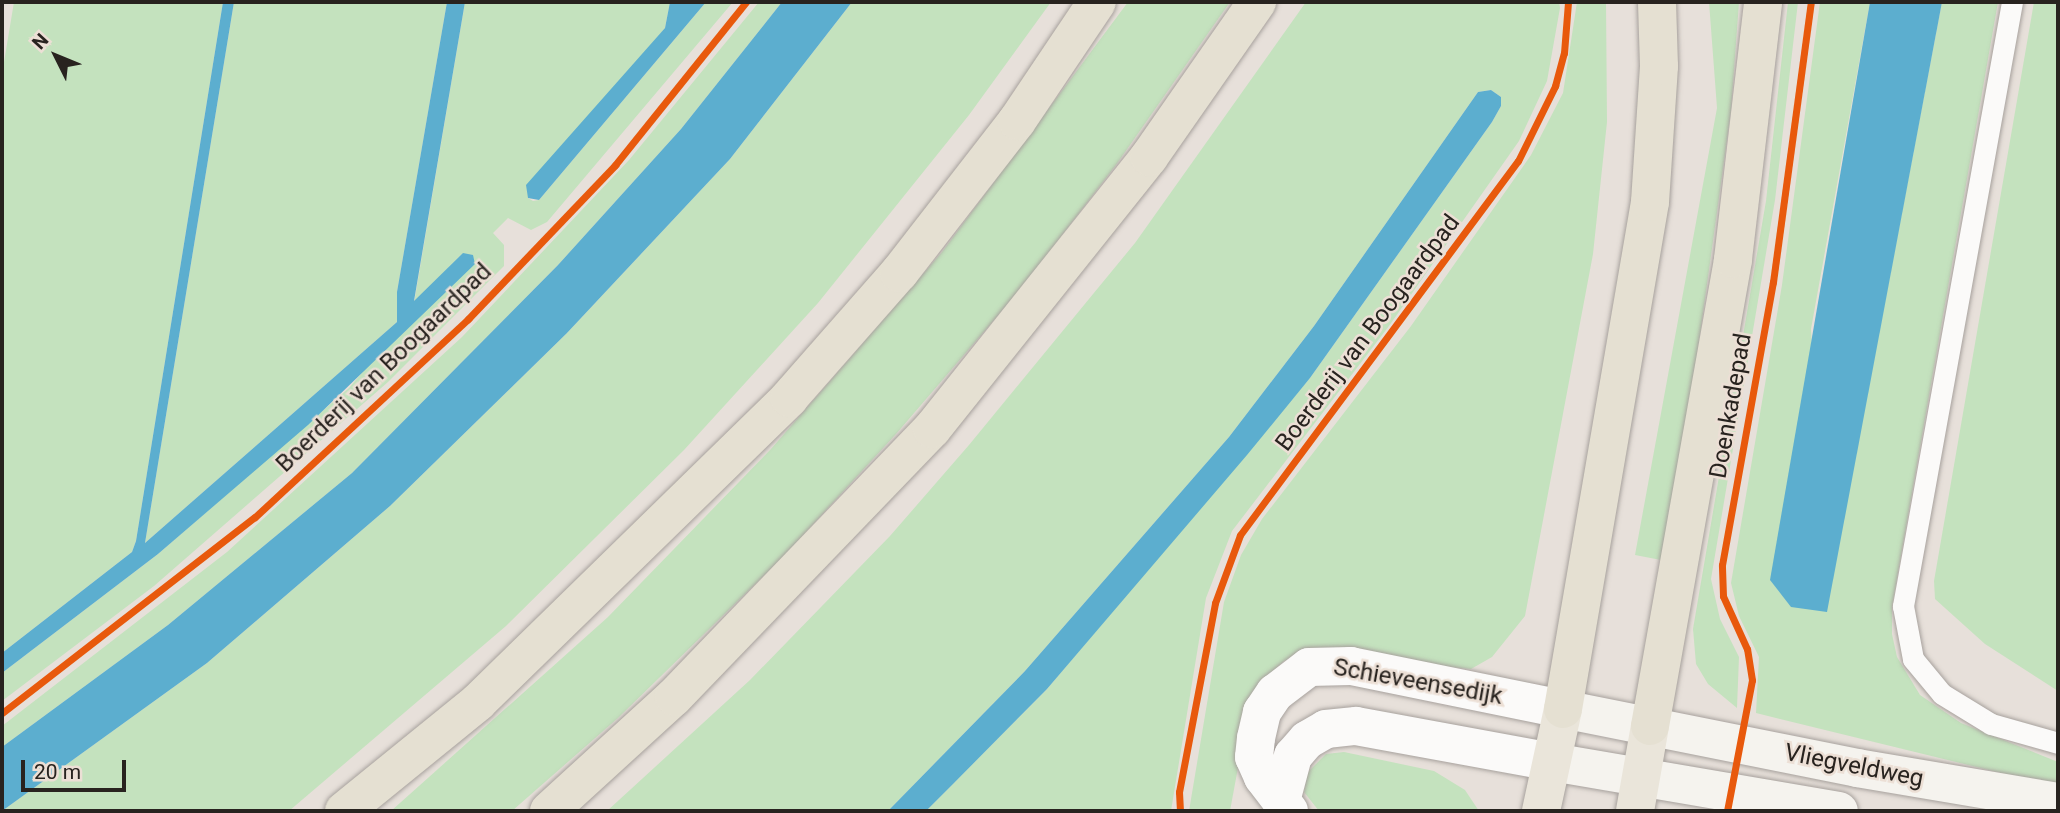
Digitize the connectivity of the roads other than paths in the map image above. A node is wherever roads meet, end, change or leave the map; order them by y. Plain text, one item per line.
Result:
1 (1097, 2) edge
2 (1258, 2) edge
3 (1657, 2) edge
4 (1763, 2) edge
5 (2012, 2) edge
6 (1563, 709) junction
7 (1650, 726) junction
8 (2058, 743) edge
9 (1552, 762) junction
10 (1638, 795) edge
11 (2058, 802) edge
12 (1285, 806) edge
13 (344, 811) edge
14 (549, 811) edge
15 (1541, 811) edge
16 (1839, 811) edge

1 - 13 highway
2 - 14 highway
3 - 6 highway
4 - 7 highway
5 - 8 lane
6 - 7 main road, Vliegveldweg
6 - 9 highway
6 - 12 street, Schieveensedijk
7 - 10 highway
7 - 11 main road, Vliegveldweg
9 - 10 main road, Vliegveldweg
9 - 12 street, Schieveensedijk
9 - 15 highway
10 - 16 main road, Vliegveldweg

